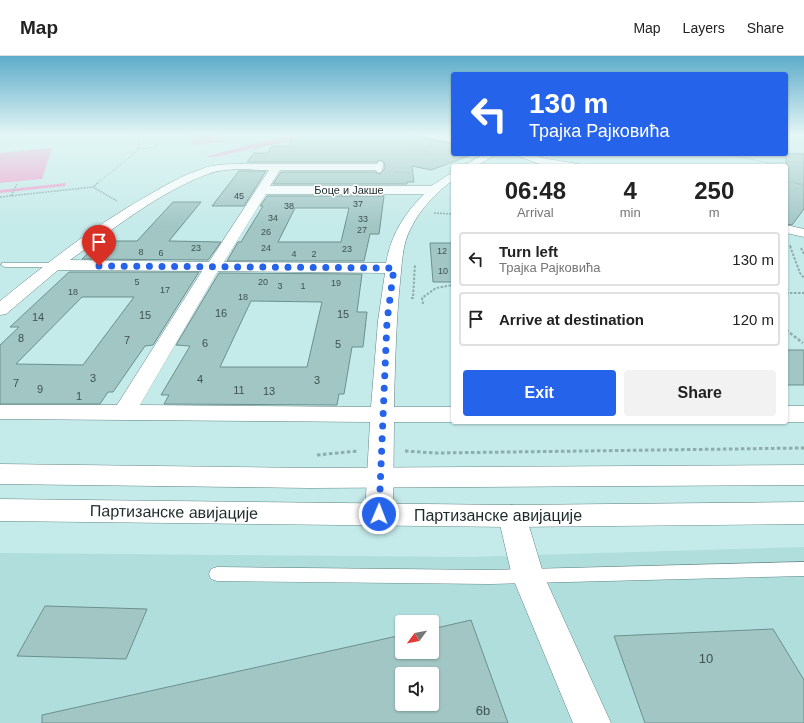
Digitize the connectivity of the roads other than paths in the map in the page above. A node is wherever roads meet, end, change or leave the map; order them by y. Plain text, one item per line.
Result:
1 (277, 167) junction
2 (379, 167) dead end
3 (451, 177) edge
4 (263, 190) junction
5 (434, 190) junction
6 (804, 233) edge
7 (788, 236) edge
8 (5, 265) dead end
9 (54, 265) junction
10 (213, 267) junction
11 (394, 268) junction
12 (0, 310) edge
13 (0, 412) edge
14 (124, 413) junction
15 (788, 414) edge
16 (804, 414) edge
17 (382, 415) junction
18 (451, 415) edge
19 (0, 474) edge
20 (804, 476) edge
21 (379, 478) junction
22 (0, 510) edge
23 (804, 513) edge
24 (379, 514) junction
25 (512, 516) junction
26 (804, 569) edge
27 (217, 574) dead end
28 (528, 576) junction
29 (592, 723) edge

1 - 2 street
1 - 4 street
1 - 9 street
3 - 5 street
4 - 5 street, Боце и Јакше
4 - 10 street
5 - 11 street
6 - 7 street
8 - 9 lane
9 - 10 street
9 - 12 street
10 - 11 street
10 - 14 street
11 - 17 street
13 - 14 street
14 - 17 street
15 - 16 street
17 - 18 street
17 - 21 street
19 - 21 street
20 - 21 street
21 - 24 street
22 - 24 street, Партизанске авијације
23 - 25 street, Партизанске авијације
24 - 25 street, Партизанске авијације
25 - 28 street
26 - 28 lane
27 - 28 lane
28 - 29 street

